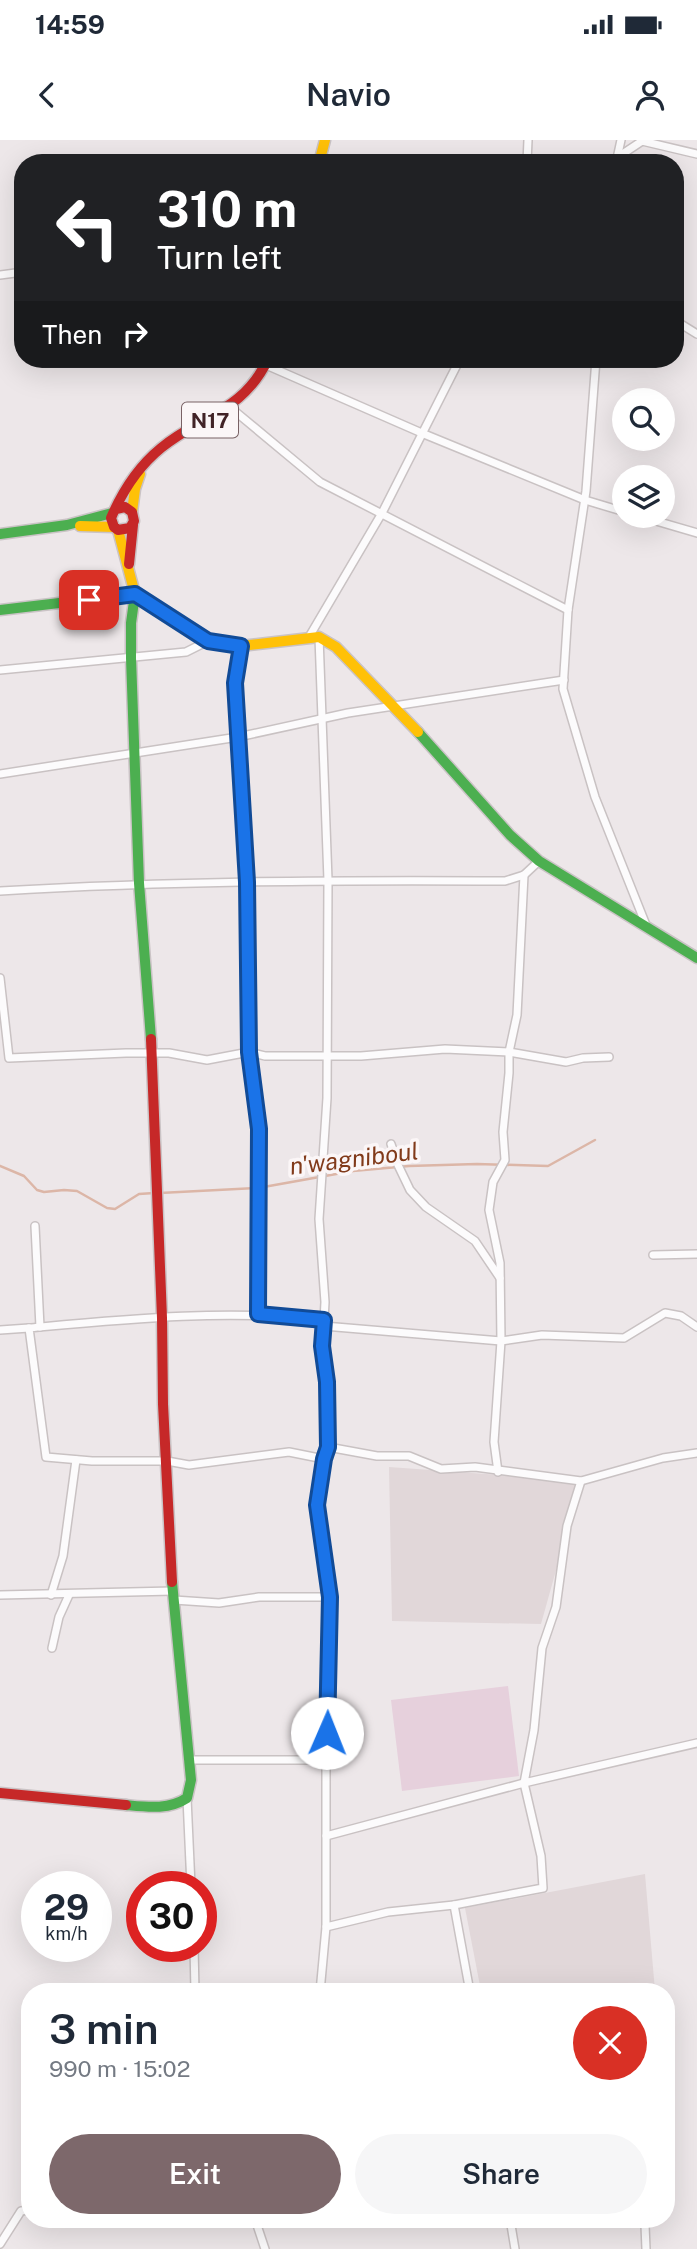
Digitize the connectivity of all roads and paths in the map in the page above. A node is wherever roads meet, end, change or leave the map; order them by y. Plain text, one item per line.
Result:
1 (642, 140) edge
2 (624, 154) edge
3 (697, 154) edge
4 (262, 368) edge
5 (280, 368) edge
6 (456, 368) edge
7 (595, 368) edge
8 (230, 408) junction
9 (424, 434) junction
10 (141, 471) junction
11 (585, 500) junction
12 (612, 508) edge
13 (114, 511) junction
14 (132, 512) junction
15 (382, 513) junction
16 (67, 525) junction
17 (133, 525) junction
18 (675, 527) edge
19 (116, 528) junction
20 (697, 533) edge
21 (0, 534) edge
22 (129, 572) junction
23 (135, 594) junction
24 (0, 610) edge
25 (568, 610) junction
26 (314, 637) junction
27 (208, 641) junction
28 (241, 646) junction
29 (131, 658) junction
30 (0, 670) edge
31 (564, 680) junction
32 (395, 706) junction
33 (323, 718) junction
34 (238, 737) junction
35 (136, 751) junction
36 (0, 774) edge
37 (539, 861) junction
38 (524, 875) junction
39 (328, 880) junction
40 (247, 882) junction
41 (139, 883) junction
42 (0, 891) edge
43 (646, 925) junction
44 (697, 958) edge
45 (0, 978) edge
46 (4, 1047) edge
47 (249, 1052) junction
48 (509, 1052) junction
49 (152, 1053) junction
50 (327, 1055) junction
51 (609, 1057) dead end
52 (391, 1144) dead end
53 (35, 1226) dead end
54 (697, 1254) edge
55 (653, 1255) dead end
56 (500, 1278) junction
57 (258, 1314) junction
58 (162, 1318) junction
59 (324, 1323) junction
60 (40, 1327) junction
61 (29, 1328) junction
62 (697, 1328) edge
63 (0, 1330) edge
64 (501, 1341) junction
65 (328, 1447) junction
66 (697, 1453) edge
67 (324, 1459) junction
68 (76, 1460) junction
69 (167, 1461) junction
70 (498, 1472) junction
71 (581, 1481) junction
72 (0, 1595) edge
73 (51, 1595) junction
74 (69, 1595) junction
75 (174, 1595) junction
76 (330, 1597) junction
77 (52, 1648) dead end
78 (697, 1743) edge
79 (188, 1760) junction
80 (326, 1760) junction
81 (523, 1783) junction
82 (0, 1793) edge
83 (187, 1798) junction
84 (326, 1836) junction
85 (190, 1871) edge
86 (454, 1905) junction
87 (326, 1927) junction
88 (194, 1962) edge
89 (195, 1983) edge
90 (321, 1983) edge
91 (468, 1983) edge
92 (21, 2211) edge
93 (258, 2228) edge
94 (512, 2228) edge
95 (645, 2228) edge
96 (0, 2244) edge
97 (265, 2249) edge
98 (515, 2249) edge
99 (646, 2249) edge

1 - 2 street
1 - 3 street
4 - 8 street, N17
5 - 9 street
6 - 9 street
7 - 11 street
8 - 10 street, N17
8 - 15 street
9 - 11 street
9 - 15 street
10 - 13 street, N17
10 - 14 street, N17
11 - 12 street
11 - 25 street
13 - 14 street
13 - 16 street
13 - 19 street
14 - 17 street
15 - 25 street
15 - 26 street
16 - 19 street
16 - 21 street
17 - 19 street
17 - 22 street
18 - 20 street
19 - 22 street
22 - 23 street
23 - 24 street
23 - 27 street
23 - 29 street
25 - 31 street
26 - 28 street
26 - 32 street
26 - 33 street
27 - 28 street
27 - 29 street
28 - 34 street
29 - 30 street
29 - 35 street
31 - 32 street
31 - 43 street
32 - 33 street
32 - 37 street
33 - 34 street
33 - 39 street
34 - 35 street
34 - 40 street
35 - 36 street
35 - 41 street
37 - 38 street
37 - 43 street
38 - 39 street
38 - 48 street
39 - 40 street
39 - 50 street
40 - 41 street
40 - 47 street
41 - 42 street
41 - 49 street
43 - 44 street
45 - 46 street
46 - 49 street
47 - 49 street
47 - 50 street
47 - 57 street
48 - 50 street
48 - 51 street
48 - 56 street
49 - 58 street
50 - 59 street
52 - 56 street
53 - 60 street
54 - 55 street
56 - 64 street
57 - 58 street
57 - 59 street
58 - 60 street
58 - 69 street
59 - 64 street
59 - 65 street
60 - 61 street
61 - 63 street
61 - 68 street
62 - 64 street
64 - 70 street
65 - 67 street
65 - 70 street
66 - 71 street
67 - 69 street
67 - 76 street
68 - 69 street
68 - 73 street
69 - 75 street
70 - 71 street
71 - 81 street
72 - 73 street
73 - 74 street
74 - 75 street
74 - 77 street
75 - 76 street
75 - 79 street
76 - 80 street
78 - 81 street
79 - 80 street
79 - 83 street
80 - 84 street
81 - 84 street
81 - 86 street
82 - 83 street
83 - 85 street
84 - 87 street
86 - 87 street
86 - 91 street
87 - 90 street
88 - 89 street
92 - 96 street
93 - 97 street
94 - 98 street
95 - 99 street

